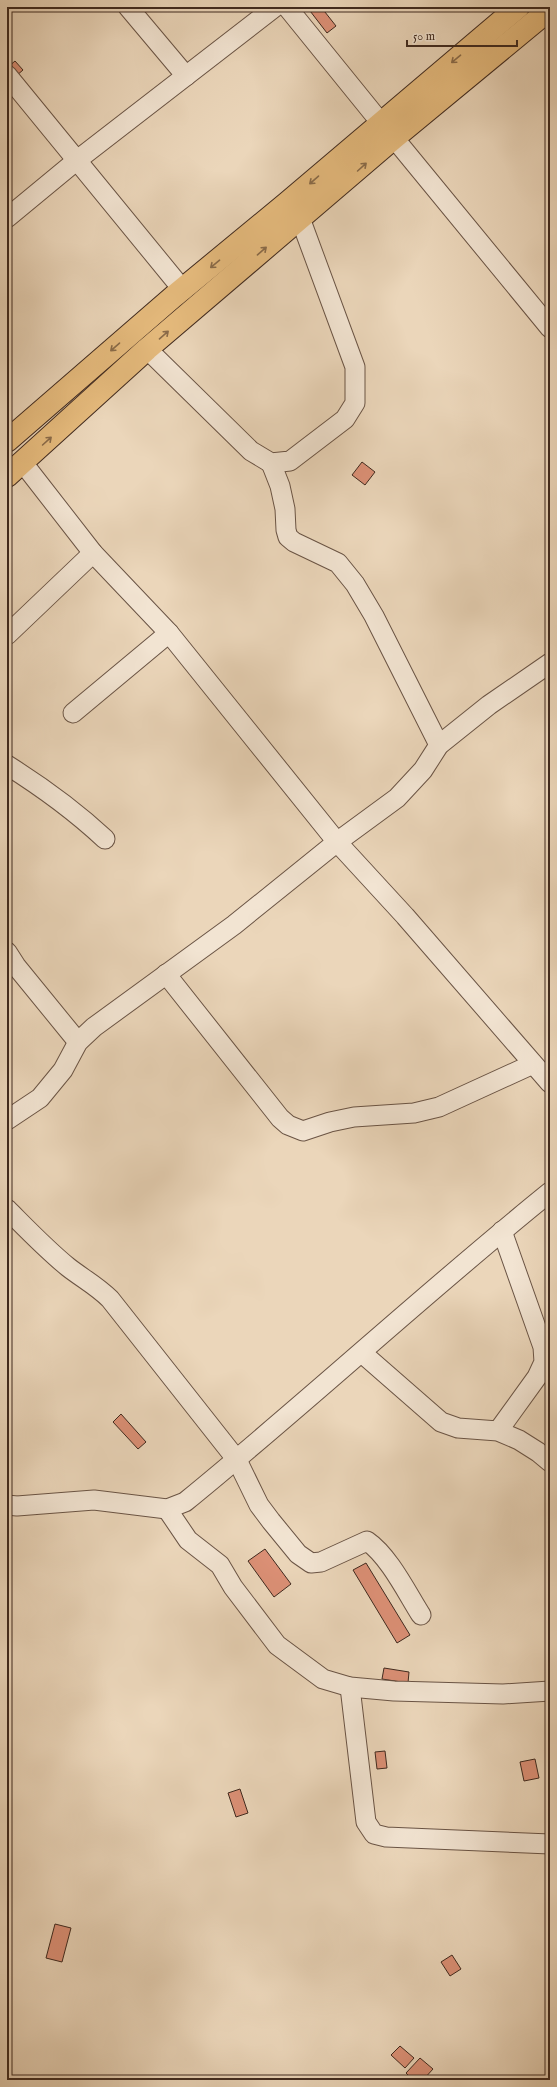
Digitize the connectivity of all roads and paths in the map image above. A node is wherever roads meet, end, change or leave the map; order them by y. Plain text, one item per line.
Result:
1 (128, 7) edge
2 (275, 7) edge
3 (287, 7) edge
4 (518, 7) edge
5 (550, 9) edge
6 (7, 75) edge
7 (186, 76) junction
8 (388, 130) junction
9 (76, 161) junction
10 (7, 218) edge
11 (300, 218) junction
12 (183, 290) junction
13 (197, 307) junction
14 (550, 328) edge
15 (147, 349) junction
16 (7, 442) edge
17 (271, 463) junction
18 (15, 470) edge
19 (93, 553) junction
20 (169, 633) junction
21 (7, 635) edge
22 (550, 663) edge
23 (73, 713) dead end
24 (439, 745) junction
25 (7, 765) edge
26 (105, 840) dead end
27 (337, 842) junction
28 (7, 952) edge
29 (166, 974) junction
30 (78, 1042) junction
31 (534, 1064) junction
32 (550, 1083) edge
33 (7, 1120) edge
34 (550, 1192) edge
35 (7, 1209) edge
36 (502, 1231) junction
37 (362, 1353) junction
38 (498, 1431) junction
39 (546, 1456) edge
40 (238, 1460) junction
41 (7, 1505) edge
42 (167, 1508) junction
43 (421, 1615) dead end
44 (350, 1687) junction
45 (550, 1691) edge
46 (550, 1844) edge

1 - 7 street
2 - 7 street
3 - 8 street
4 -> 8 main road
5 - 8 main road
6 - 9 street
7 - 9 street
11 -> 8 main road
8 -> 12 main road
8 - 14 street
9 - 10 street
9 - 12 street
13 -> 11 main road
11 - 17 street
12 - 13 main road
12 -> 16 main road
15 -> 13 main road
15 - 17 street
18 -> 15 main road
17 - 24 street
18 - 19 street
19 - 20 street
19 - 21 street
20 - 23 street
20 - 27 street
22 - 24 street
24 - 27 street
25 - 26 street
27 - 29 street
27 - 31 street
28 - 30 street
29 - 30 street
29 - 31 street
30 - 33 street
31 - 32 street
34 - 36 street
35 - 40 street
36 - 37 street
36 - 38 street
37 - 38 street
37 - 40 street
38 - 39 street
40 - 42 street
40 - 43 street
41 - 42 street
42 - 44 street
44 - 45 street
44 - 46 street

